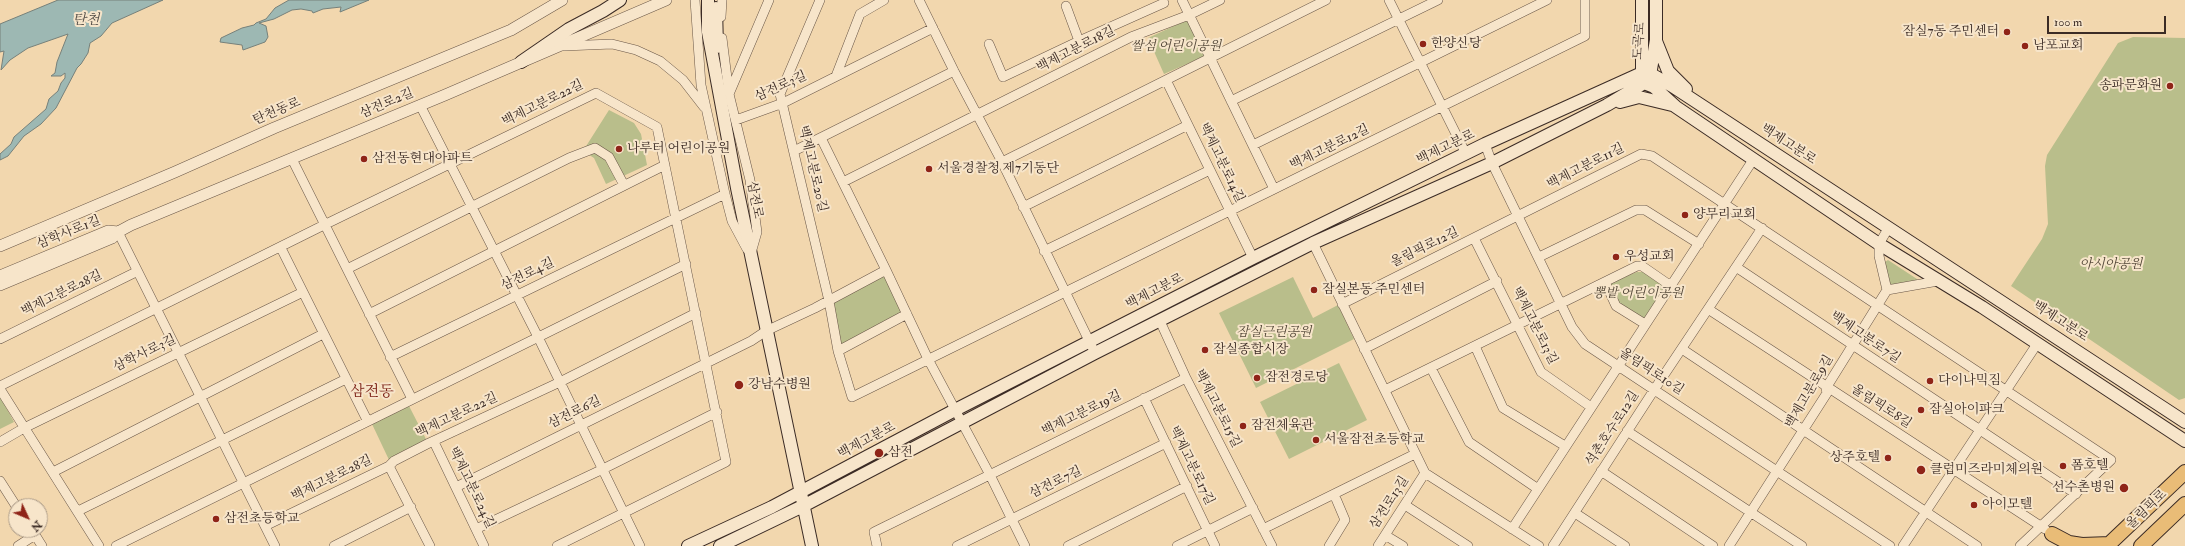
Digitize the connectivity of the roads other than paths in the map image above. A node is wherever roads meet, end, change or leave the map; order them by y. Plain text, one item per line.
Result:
1 (562, 0) edge
2 (620, 0) edge
3 (666, 0) edge
4 (695, 0) edge
5 (708, 0) edge
6 (716, 0) edge
7 (722, 0) edge
8 (770, 0) edge
9 (820, 0) edge
10 (884, 0) edge
11 (919, 0) edge
12 (1182, 0) edge
13 (1220, 0) edge
14 (1326, 0) edge
15 (1389, 0) edge
16 (1438, 0) edge
17 (1547, 0) edge
18 (1585, 0) edge
19 (1642, 0) edge
20 (1656, 0) edge
21 (1164, 3) dead end
22 (1066, 6) dead end
23 (1189, 15) junction
24 (1398, 20) junction
25 (933, 28) junction
26 (1656, 40) junction
27 (1079, 41) junction
28 (988, 44) dead end
29 (558, 46) junction
30 (1210, 58) junction
31 (521, 62) junction
32 (1420, 64) junction
33 (954, 71) junction
34 (717, 74) junction
35 (836, 76) junction
36 (1646, 78) junction
37 (1166, 80) junction
38 (729, 94) junction
39 (1231, 101) junction
40 (783, 103) junction
41 (420, 105) junction
42 (1607, 105) junction
43 (1702, 106) junction
44 (1676, 107) junction
45 (1442, 108) junction
46 (706, 110) junction
47 (978, 115) junction
48 (736, 120) junction
49 (1188, 125) junction
50 (821, 138) junction
51 (1485, 144) junction
52 (1253, 145) junction
53 (794, 151) junction
54 (1466, 154) junction
55 (292, 158) junction
56 (1754, 160) junction
57 (1002, 162) junction
58 (1492, 163) junction
59 (450, 164) junction
60 (665, 165) junction
61 (1210, 170) junction
62 (843, 182) junction
63 (624, 186) junction
64 (1274, 189) junction
65 (724, 194) junction
66 (1725, 204) junction
67 (1023, 207) junction
68 (472, 208) junction
69 (1230, 211) junction
70 (1519, 215) junction
71 (677, 216) junction
72 (326, 224) junction
73 (1889, 227) junction
74 (1762, 228) junction
75 (118, 232) junction
76 (1474, 238) junction
77 (1313, 243) junction
78 (1699, 244) junction
79 (1879, 244) junction
80 (0, 246) edge
81 (281, 248) junction
82 (1044, 251) junction
83 (494, 252) junction
84 (750, 256) junction
85 (1539, 257) junction
86 (1253, 258) junction
87 (686, 264) junction
88 (1736, 267) junction
89 (347, 269) junction
90 (886, 270) junction
91 (136, 272) junction
92 (0, 276) edge
93 (1938, 280) junction
94 (1497, 281) junction
95 (1605, 282) junction
96 (0, 285) edge
97 (1670, 286) junction
98 (1887, 290) junction
99 (303, 292) junction
100 (1064, 292) junction
101 (517, 295) junction
102 (829, 301) junction
103 (1561, 303) junction
104 (1342, 304) junction
105 (1878, 305) junction
106 (1708, 309) junction
107 (155, 310) junction
108 (696, 313) junction
109 (369, 314) junction
110 (907, 314) junction
111 (1160, 321) junction
112 (1645, 324) junction
113 (1518, 325) junction
114 (766, 331) junction
115 (324, 334) junction
116 (538, 337) junction
117 (0, 339) edge
118 (1090, 342) junction
119 (2037, 344) junction
120 (1475, 346) junction
121 (1852, 346) junction
122 (1364, 349) junction
123 (1682, 349) junction
124 (838, 351) junction
125 (178, 353) junction
126 (1095, 353) junction
127 (390, 357) junction
128 (928, 359) junction
129 (706, 363) junction
130 (1618, 366) junction
131 (1431, 368) junction
132 (1186, 378) junction
133 (346, 379) junction
134 (560, 382) junction
135 (0, 388) edge
136 (1826, 388) junction
137 (1385, 390) junction
138 (1654, 390) junction
139 (2006, 390) junction
140 (199, 397) junction
141 (412, 398) junction
142 (1144, 398) junction
143 (1591, 407) junction
144 (955, 410) junction
145 (717, 412) junction
146 (2185, 412) edge
147 (2173, 413) junction
148 (367, 420) junction
149 (2185, 422) edge
150 (962, 423) junction
151 (581, 424) junction
152 (24, 428) junction
153 (1803, 430) junction
154 (1980, 430) junction
155 (1627, 431) junction
156 (221, 441) junction
157 (2185, 441) edge
158 (0, 442) edge
159 (434, 442) junction
160 (1166, 443) junction
161 (1565, 446) junction
162 (1415, 454) junction
163 (389, 466) junction
164 (603, 469) junction
165 (1954, 470) junction
166 (1601, 471) junction
167 (1777, 471) junction
168 (53, 472) junction
169 (2185, 472) edge
170 (1425, 473) junction
171 (990, 474) junction
172 (0, 481) edge
173 (243, 484) junction
174 (1187, 486) junction
175 (456, 487) junction
176 (1538, 489) junction
177 (801, 492) junction
178 (1334, 494) junction
179 (2076, 494) junction
180 (4, 495) edge
181 (2185, 504) edge
182 (805, 505) junction
183 (1404, 505) junction
184 (411, 507) junction
185 (1253, 508) junction
186 (78, 511) junction
187 (1925, 512) junction
188 (625, 513) junction
189 (1575, 513) junction
190 (1750, 513) junction
191 (1011, 519) junction
192 (265, 526) junction
193 (476, 528) junction
194 (1263, 529) junction
195 (1512, 529) junction
196 (1208, 531) junction
197 (1385, 535) junction
198 (2049, 536) edge
199 (27, 538) edge
200 (2109, 545) edge
201 (18, 546) edge
202 (99, 546) edge
203 (116, 546) edge
204 (275, 546) edge
205 (334, 546) edge
206 (430, 546) edge
207 (484, 546) edge
208 (557, 546) edge
209 (640, 546) edge
210 (688, 546) edge
211 (720, 546) edge
212 (812, 546) edge
213 (877, 546) edge
214 (957, 546) edge
215 (1025, 546) edge
216 (1068, 546) edge
217 (1177, 546) edge
218 (1215, 546) edge
219 (1272, 546) edge
220 (1329, 546) edge
221 (1378, 546) edge
222 (1403, 546) edge
223 (1468, 546) edge
224 (1539, 546) edge
225 (1553, 546) edge
226 (1625, 546) edge
227 (1713, 546) edge
228 (1729, 546) edge
229 (1802, 546) edge
230 (1890, 546) edge
231 (1903, 546) edge
232 (1976, 546) edge
233 (2020, 546) edge
234 (2141, 546) edge

1 - 80 street, 탄천동로
2 - 31 main road
3 - 29 street, 삼전로2길
4 - 46 street
5 - 34 main road
6 - 34 main road
7 - 38 street
8 - 38 street
9 - 40 street, 백제고분로20길
10 - 35 street
11 - 25 street
12 - 23 street
13 - 23 street
14 - 30 street
15 - 24 street
16 - 24 street
17 - 32 street
18 - 45 street, 백제고분로12길
19 - 36 main road, 도곡로
20 - 26 main road, 도곡로
21 - 27 street
22 - 27 street
23 - 30 street
23 - 47 street, 백제고분로18길
24 - 32 street
24 - 39 street
25 - 33 street
25 - 35 street, 삼전로3길
26 - 36 main road, 도곡로
26 - 43 main road
27 - 28 street
29 - 31 street, 삼전로2길
29 - 46 street
30 - 37 street
30 - 39 street
31 - 41 street, 삼전로2길
32 - 45 street
32 - 52 street
33 - 47 street
33 - 50 street
34 - 84 main road, 삼전로
35 - 40 street, 삼전로3길
36 - 42 main road
36 - 43 main road, 백제고분로
36 - 44 main road
36 - 51 main road, 백제고분로
37 - 49 street, 백제고분로14길
37 - 57 street
38 - 48 street
39 - 52 street
40 - 48 street, 삼전로3길
40 - 53 street, 백제고분로20길
41 - 55 street, 삼전로2길
41 - 59 street
42 - 44 main road
42 - 58 main road
43 - 73 main road, 백제고분로
44 - 56 main road
45 - 54 street
45 - 64 street, 백제고분로12길
46 - 65 street
47 - 57 street
47 - 62 street, 백제고분로18길
48 - 84 street
49 - 61 street, 백제고분로14길
49 - 67 street
50 - 53 street
50 - 62 street, 백제고분로20길
51 - 54 main road, 백제고분로
51 - 58 street, 올림픽로10길
52 - 64 street
53 - 102 street, 백제고분로20길
54 - 86 main road, 백제고분로
55 - 72 street
55 - 75 street, 삼전로2길
56 - 66 street
56 - 79 main road
57 - 67 street
58 - 70 street, 올림픽로10길
58 - 77 main road
59 - 60 street, 백제고분로22길
59 - 68 street
59 - 72 street, 백제고분로22길
60 - 63 street
60 - 71 street
61 - 69 street, 백제고분로14길
61 - 82 street
62 - 90 street, 백제고분로20길
63 - 68 street
63 - 83 street
64 - 69 street, 백제고분로12길
65 - 71 street, 삼전로4길
65 - 84 street
66 - 70 street, 백제고분로11길
66 - 74 street, 백제고분로11길
66 - 78 street
67 - 82 street
68 - 83 street
68 - 89 street
69 - 86 street, 백제고분로14길
69 - 100 street
70 - 76 street, 올림픽로12길
70 - 85 street, 올림픽로10길
71 - 87 street
71 - 101 street, 삼전로4길
72 - 81 street
72 - 89 street
73 - 79 street
73 - 147 main road, 백제고분로
74 - 88 street, 석촌호수로12길
74 - 105 street
75 - 91 street
75 - 92 street, 삼학사로1길
75 - 96 street, 삼학사로1길
76 - 94 street, 백제고분로13길
76 - 104 street, 올림픽로12길
77 - 104 street
77 - 111 main road
78 - 85 street
78 - 97 street
79 - 93 main road
79 - 98 street
81 - 99 street
81 - 107 street
82 - 100 street
83 - 101 street
83 - 109 street
84 - 114 main road, 삼전로
85 - 103 street, 올림픽로10길
86 - 118 main road, 백제고분로
87 - 108 street
87 - 116 street
88 - 106 street, 석촌호수로12길
88 - 121 street, 백제고분로7길
89 - 109 street
90 - 102 street
90 - 110 street, 백제고분로20길
91 - 107 street
91 - 117 street, 백제고분로28길
93 - 98 street
93 - 119 main road
94 - 113 street, 백제고분로13길
94 - 122 street
95 - 97 street
95 - 103 street
95 - 112 street
97 - 112 street
98 - 105 street, 백제고분로9길
99 - 115 street
99 - 125 street, 삼학사로3길
100 - 118 street
100 - 128 street
101 - 116 street
101 - 127 street, 삼전로4길
102 - 114 street
102 - 124 street, 백제고분로20길
103 - 113 street
103 - 130 street, 올림픽로10길
104 - 122 street
105 - 121 street, 백제고분로9길
105 - 139 street
106 - 123 street, 석촌호수로12길
106 - 136 street, 올림픽로8길
107 - 125 street
107 - 135 street
108 - 129 street
108 - 134 street, 백제고분로22길
109 - 127 street
110 - 124 street
110 - 128 street, 백제고분로20길
111 - 126 main road
111 - 132 street, 백제고분로15길
112 - 130 street
113 - 120 street
113 - 143 street, 백제고분로13길
114 - 129 street, 삼전로6길
114 - 177 main road, 삼전로
115 - 133 street
115 - 140 street
116 - 134 street
116 - 141 street
118 - 126 street
118 - 144 main road, 백제고분로
119 - 139 street
119 - 157 main road
120 - 131 street
120 - 161 street
121 - 136 street, 백제고분로9길
121 - 154 street, 백제고분로7길
122 - 137 street
123 - 138 street, 석촌호수로12길
123 - 153 street
124 - 128 street, 백제고분로20길
125 - 140 street
125 - 152 street, 삼학사로3길
126 - 150 main road
127 - 141 street
128 - 144 street, 백제고분로20길
129 - 145 street
129 - 151 street, 삼전로6길
130 - 138 street, 올림픽로10길
130 - 143 street
131 - 137 street
131 - 176 street
132 - 142 street, 백제고분로19길
132 - 185 street, 백제고분로15길
133 - 148 street
133 - 156 street
134 - 151 street
134 - 159 street, 백제고분로22길
135 - 152 street
136 - 153 street, 백제고분로9길
136 - 165 street, 올림픽로8길
137 - 162 street
138 - 155 street, 석촌호수로12길
138 - 167 street, 올림픽로10길
139 - 154 street
139 - 179 street
140 - 156 street
140 - 168 street
141 - 148 street
142 - 160 street, 백제고분로17길
142 - 171 street, 백제고분로19길
143 - 161 street
144 - 150 street, 백제고분로20길
144 - 177 main road, 백제고분로
145 - 164 street
145 - 188 street
146 - 147 street
147 - 149 main road, 백제고분로
148 - 173 street
150 - 171 street
150 - 182 main road
151 - 164 street
151 - 175 street, 삼전로6길
152 - 158 street, 삼학사로3길
152 - 168 street
153 - 167 street, 백제고분로9길
153 - 187 street
154 - 165 street
154 - 179 street, 백제고분로7길
155 - 166 street, 석촌호수로12길
155 - 190 street
156 - 173 street
156 - 186 street
159 - 163 street, 백제고분로22길
159 - 175 street, 백제고분로24길
160 - 174 street, 백제고분로17길
160 - 191 street, 삼전로7길
161 - 176 street
162 - 170 street
162 - 178 street
163 - 184 street, 백제고분로28길
163 - 192 street, 백제고분로28길
164 - 188 street
164 - 193 street
165 - 187 street
165 - 198 street, 올림픽로8길
166 - 189 street, 석촌호수로12길
166 - 227 street
167 - 190 street, 백제고분로9길
167 - 230 street, 올림픽로10길
168 - 186 street
169 - 200 main road, 올림픽로
170 - 183 street, 삼전로13길
170 - 195 street
171 - 191 street
171 - 213 street, 백제고분로19길
172 - 180 street
173 - 192 street
173 - 203 street
174 - 196 street, 백제고분로17길
174 - 216 street
175 - 193 street, 백제고분로24길
176 - 195 street
177 - 182 main road, 삼전로
177 - 210 main road, 백제고분로
178 - 194 street
178 - 220 street
179 - 198 street
181 - 234 main road, 올림픽로
182 - 211 main road
182 - 212 main road, 삼전로
183 - 197 street, 삼전로13길
183 - 223 street
184 - 205 street
184 - 206 street, 백제고분로28길
185 - 194 street, 백제고분로15길
185 - 196 street
186 - 202 street
187 - 231 street
187 - 232 street
188 - 208 street
188 - 209 street
189 - 225 street, 석촌호수로12길
189 - 226 street
190 - 228 street, 백제고분로9길
190 - 229 street
191 - 214 street, 삼전로7길
191 - 215 street
192 - 204 street
193 - 207 street, 백제고분로24길
194 - 219 street, 백제고분로15길
195 - 224 street
196 - 217 street
196 - 218 street, 백제고분로17길
197 - 221 street, 삼전로13길
197 - 222 street
198 - 200 main road
198 - 233 street
199 - 201 street

